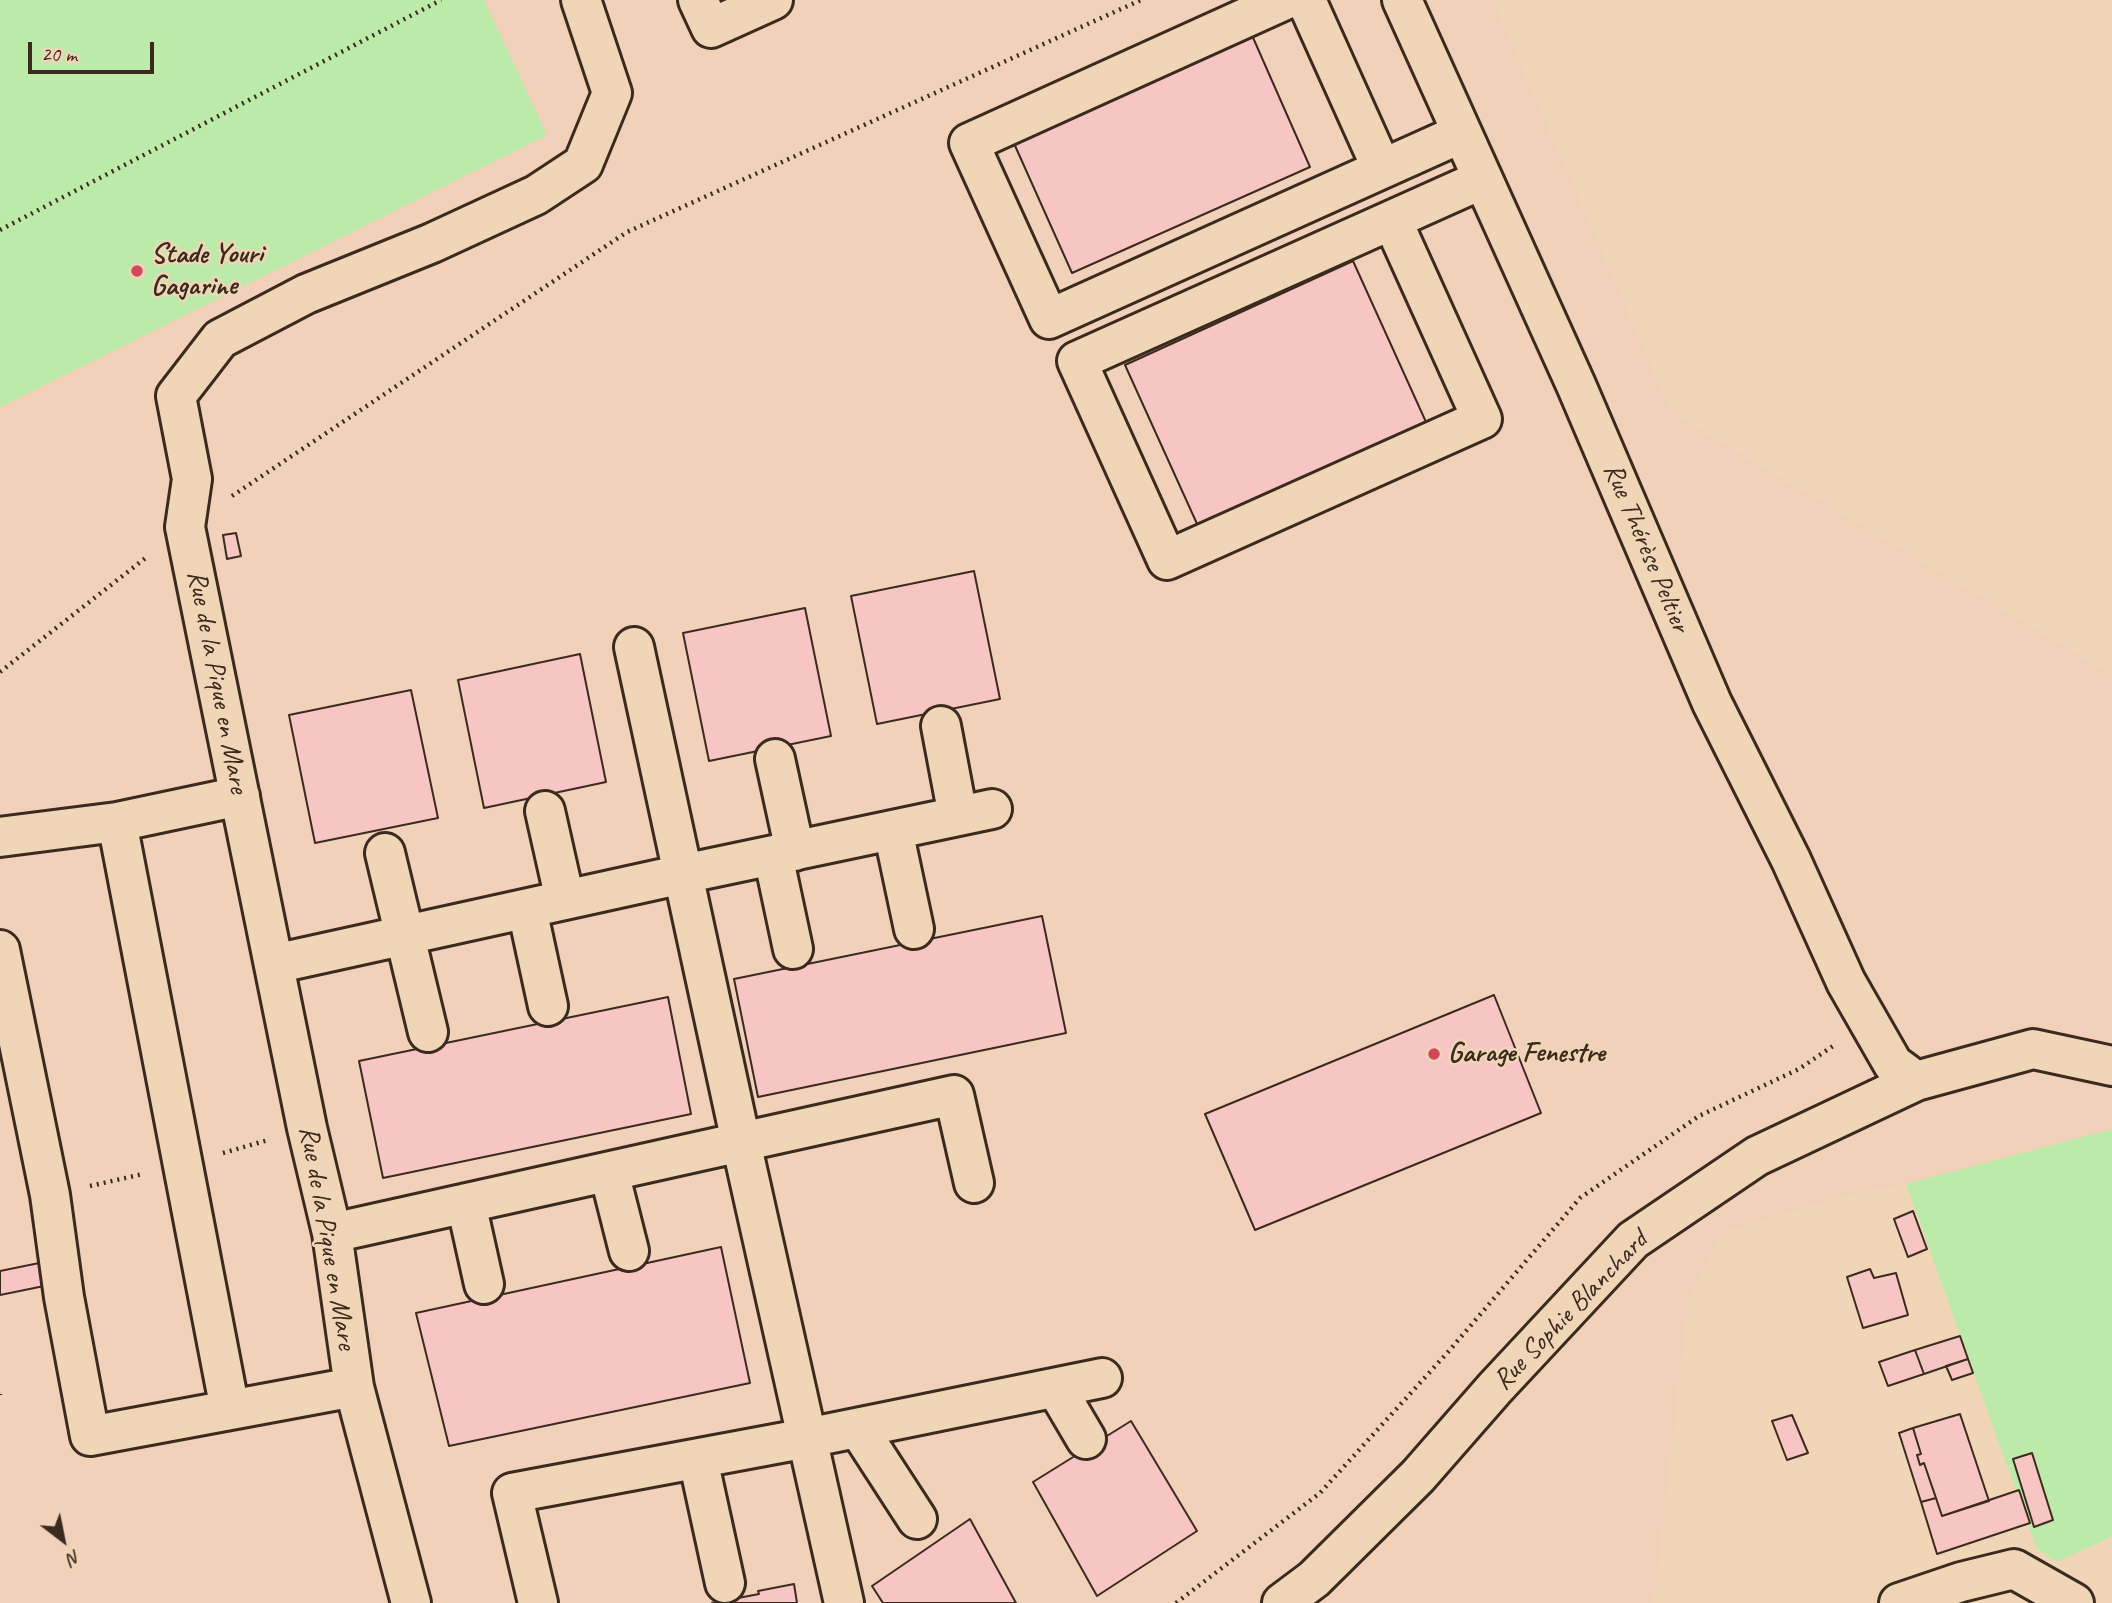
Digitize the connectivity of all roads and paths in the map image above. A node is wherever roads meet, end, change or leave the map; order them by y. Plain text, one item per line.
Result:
1 (441, 0) edge
2 (581, 0) edge
3 (698, 0) edge
4 (773, 0) edge
5 (1141, 0) edge
6 (1285, 0) edge
7 (1306, 0) edge
8 (1402, 0) edge
9 (1462, 133) junction
10 (1382, 169) junction
11 (1483, 178) junction
12 (1392, 220) junction
13 (0, 230) edge
14 (186, 527) junction
15 (634, 647) dead end
16 (0, 672) edge
17 (941, 726) dead end
18 (775, 759) dead end
19 (240, 796) junction
20 (545, 811) dead end
21 (117, 822) junction
22 (893, 830) junction
23 (0, 837) edge
24 (385, 853) dead end
25 (784, 853) junction
26 (683, 874) junction
27 (565, 900) junction
28 (527, 909) junction
29 (914, 929) dead end
30 (405, 935) junction
31 (793, 949) dead end
32 (0, 950) edge
33 (274, 964) junction
34 (548, 1006) dead end
35 (1869, 1023) junction
36 (428, 1032) dead end
37 (2112, 1066) edge
38 (1916, 1081) junction
39 (741, 1142) junction
40 (609, 1172) junction
41 (974, 1183) dead end
42 (466, 1203) junction
43 (332, 1233) junction
44 (629, 1251) dead end
45 (484, 1284) dead end
46 (1101, 1378) dead end
47 (354, 1387) junction
48 (1056, 1388) junction
49 (230, 1410) junction
50 (858, 1428) junction
51 (807, 1438) junction
52 (1086, 1439) dead end
53 (698, 1459) junction
54 (918, 1520) dead end
55 (725, 1583) dead end
56 (411, 1603) edge
57 (538, 1603) edge
58 (844, 1603) edge
59 (1176, 1603) edge
60 (1282, 1603) edge
61 (1899, 1603) edge
62 (2074, 1603) edge

1 - 13 path
2 - 14 street, Rue de la Pique en Mare
3 - 4 street
5 - 14 path
6 - 10 street
7 - 10 street
8 - 9 street, Rue Thérèse Peltier
9 - 10 street
9 - 11 street, Rue Thérèse Peltier
11 - 12 street
11 - 35 street, Rue Thérèse Peltier
12 - 12 street
14 - 16 path
14 - 19 street, Rue de la Pique en Mare
15 - 26 street
17 - 22 street
18 - 25 street
19 - 21 street
19 - 33 street, Rue de la Pique en Mare
20 - 27 street
21 - 23 street
21 - 49 street
22 - 25 street
22 - 29 street
24 - 30 street
25 - 26 street
25 - 31 street
26 - 27 street
26 - 39 street
27 - 28 street
28 - 30 street
28 - 34 street
30 - 33 street
30 - 36 street
32 - 49 street
33 - 43 street, Rue de la Pique en Mare
35 - 38 street, Rue Thérèse Peltier
35 - 59 path
37 - 38 street, Rue Sophie Blanchard
38 - 60 street, Rue Sophie Blanchard
39 - 40 street
39 - 41 street
39 - 51 street
40 - 42 street
40 - 44 street
42 - 43 street
42 - 45 street
43 - 47 street, Rue de la Pique en Mare
46 - 48 street
47 - 49 street
47 - 56 street, Rue de la Pique en Mare
48 - 50 street
48 - 52 street
50 - 51 street
50 - 54 street
51 - 53 street
51 - 58 street
53 - 55 street
53 - 57 street
61 - 62 street

